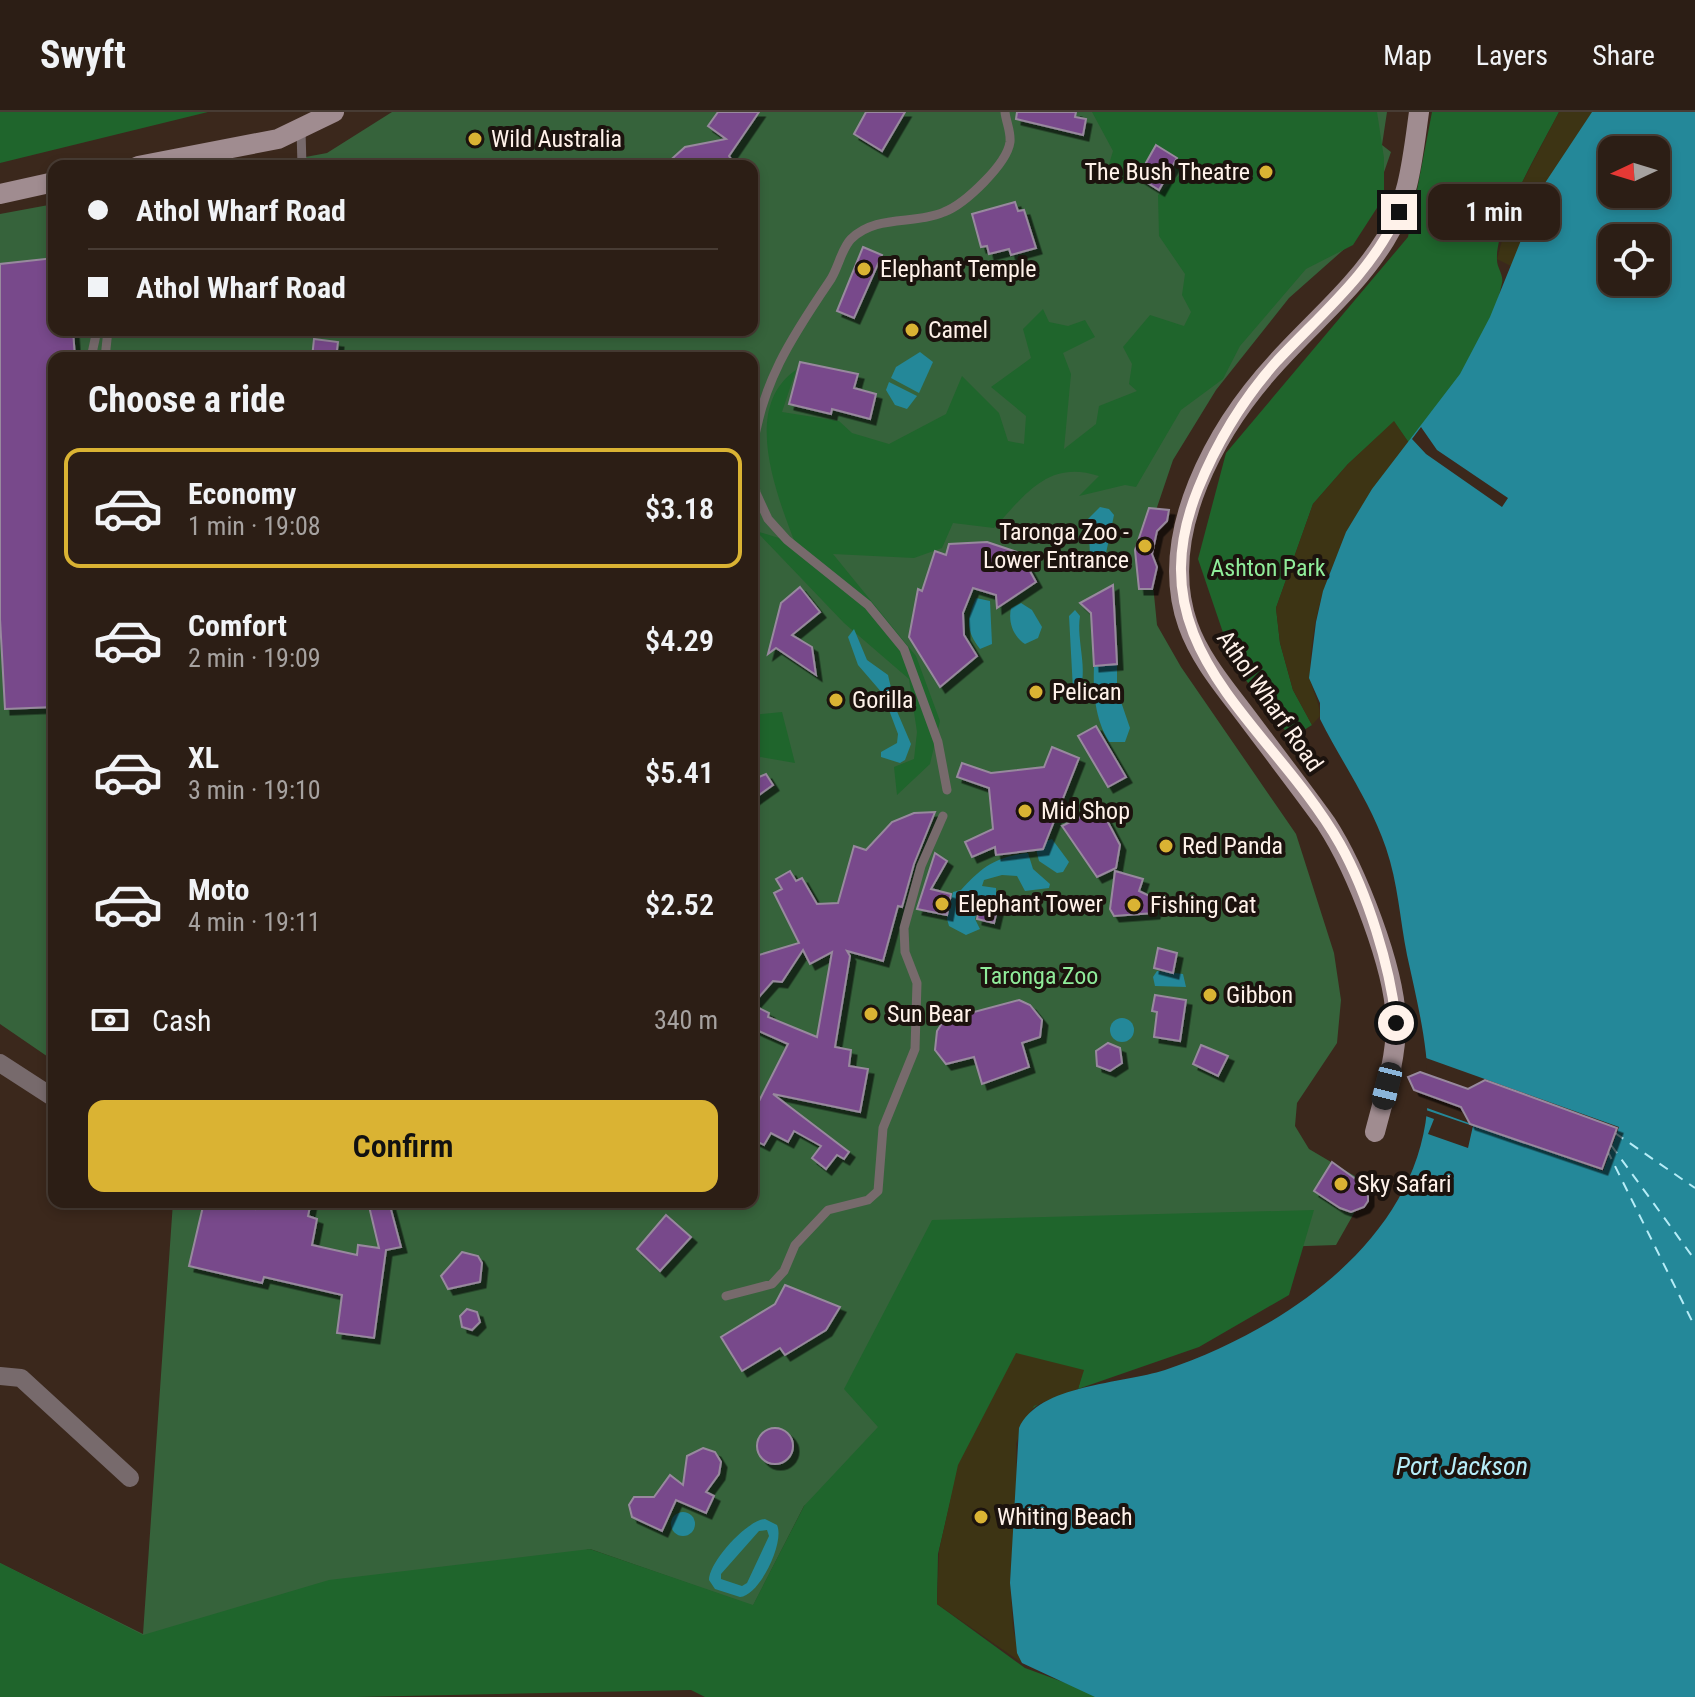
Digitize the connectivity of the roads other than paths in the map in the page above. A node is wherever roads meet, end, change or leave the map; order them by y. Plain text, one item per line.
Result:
1 (334, 112) edge
2 (1005, 112) edge
3 (1419, 112) edge
4 (301, 130) junction
5 (169, 160) edge
6 (302, 160) edge
7 (48, 185) edge
8 (0, 194) edge
9 (758, 412) edge
10 (758, 497) edge
11 (947, 790) dead end
12 (943, 816) dead end
13 (0, 1063) edge
14 (48, 1094) edge
15 (1375, 1132) dead end
16 (726, 1296) dead end
17 (0, 1376) edge
18 (130, 1478) dead end

1 - 4 main road
2 - 9 lane
3 - 15 main road, Athol Wharf Road
4 - 5 main road
4 - 6 lane
7 - 8 main road
10 - 11 lane
12 - 16 lane
13 - 14 street
17 - 18 street

